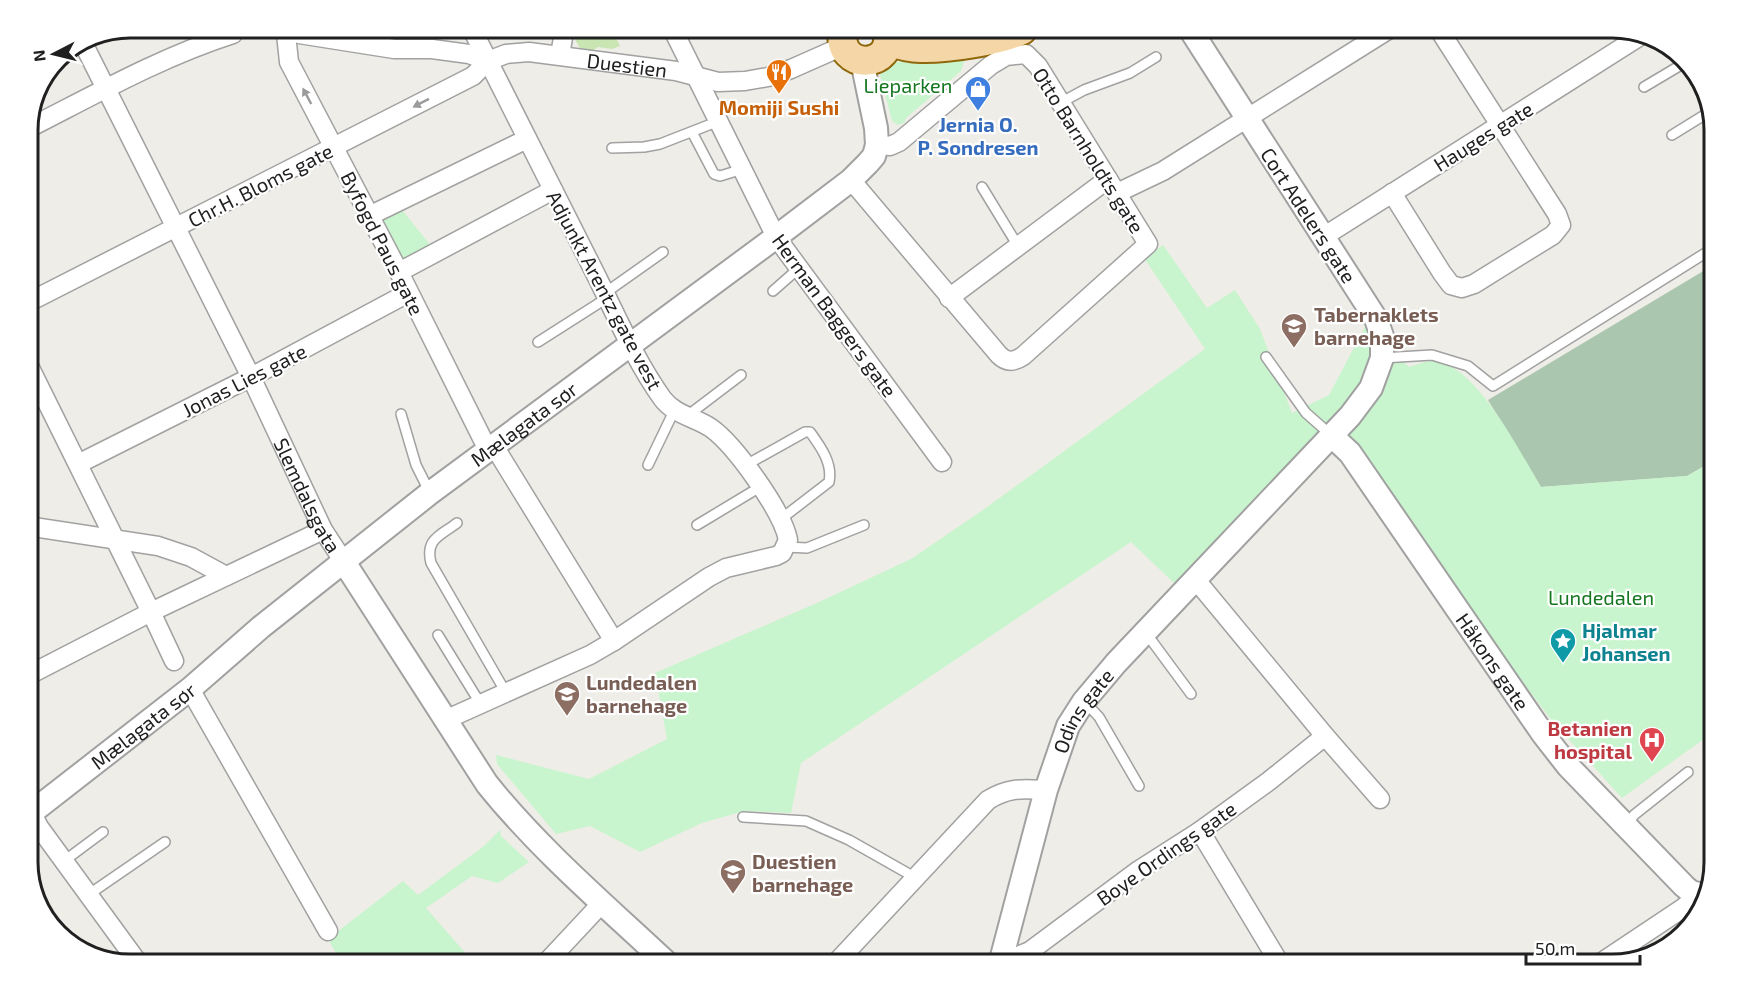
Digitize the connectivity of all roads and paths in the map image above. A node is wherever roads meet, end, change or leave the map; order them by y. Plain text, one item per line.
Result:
1 (221, 38) edge
2 (286, 38) edge
3 (323, 38) edge
4 (476, 38) edge
5 (563, 38) edge
6 (677, 38) edge
7 (888, 38) edge
8 (893, 38) edge
9 (966, 38) edge
10 (966, 38) edge
11 (1196, 38) edge
12 (1375, 38) edge
13 (1444, 38) edge
14 (1634, 40) edge
15 (1024, 42) edge
16 (850, 46) edge
17 (85, 49) edge
18 (560, 55) junction
19 (1156, 57) dead end
20 (488, 61) junction
21 (1679, 66) edge
22 (698, 78) junction
23 (1644, 87) dead end
24 (106, 89) junction
25 (1060, 103) junction
26 (1703, 116) edge
27 (1248, 119) junction
28 (719, 121) junction
29 (38, 123) edge
30 (1500, 125) junction
31 (692, 132) junction
32 (1672, 135) dead end
33 (527, 139) junction
34 (877, 146) junction
35 (334, 148) junction
36 (612, 148) dead end
37 (743, 169) junction
38 (851, 180) junction
39 (1112, 186) junction
40 (982, 187) dead end
41 (553, 190) junction
42 (1392, 193) junction
43 (369, 216) junction
44 (175, 227) junction
45 (776, 237) junction
46 (1323, 237) junction
47 (1018, 246) junction
48 (663, 252) dead end
49 (1704, 254) edge
50 (799, 268) junction
51 (399, 272) junction
52 (773, 291) dead end
53 (408, 293) junction
54 (606, 296) junction
55 (38, 297) edge
56 (949, 298) junction
57 (538, 342) dead end
58 (631, 345) junction
59 (1266, 357) dead end
60 (1382, 358) junction
61 (741, 375) dead end
62 (251, 377) junction
63 (38, 384) edge
64 (401, 414) dead end
65 (681, 414) junction
66 (1333, 437) junction
67 (491, 448) junction
68 (942, 462) dead end
69 (78, 464) junction
70 (648, 465) dead end
71 (746, 465) junction
72 (760, 487) junction
73 (430, 493) junction
74 (781, 519) junction
75 (457, 523) dead end
76 (697, 525) dead end
77 (864, 525) dead end
78 (38, 528) edge
79 (323, 531) junction
80 (114, 538) junction
81 (786, 547) junction
82 (344, 562) junction
83 (226, 576) junction
84 (1196, 580) junction
85 (151, 612) junction
86 (1145, 632) junction
87 (438, 635) dead end
88 (614, 641) junction
89 (174, 661) dead end
90 (38, 670) edge
91 (190, 689) junction
92 (505, 692) junction
93 (1191, 694) dead end
94 (1084, 701) junction
95 (480, 703) junction
96 (445, 720) junction
97 (1325, 736) junction
98 (1688, 772) dead end
99 (1139, 786) dead end
100 (1046, 790) junction
101 (1380, 799) dead end
102 (38, 807) edge
103 (743, 817) dead end
104 (38, 826) edge
105 (1625, 827) junction
106 (1200, 831) junction
107 (103, 832) dead end
108 (165, 842) dead end
109 (64, 861) junction
110 (916, 878) junction
111 (1699, 894) edge
112 (88, 895) junction
113 (1697, 899) edge
114 (602, 903) junction
115 (328, 931) dead end
116 (131, 953) edge
117 (555, 953) edge
118 (656, 953) edge
119 (846, 953) edge
120 (1012, 953) edge
121 (1026, 953) edge
122 (1273, 953) edge
123 (1616, 953) edge

1 - 24 street
35 -> 2 street, Byfogd Paus gate
3 - 20 street
4 - 20 street, Adjunkt Arentz gate vest
5 - 18 street
6 - 22 street, Herman Baggers gate
7 - 16 main road
8 - 9 main road
10 - 15 main road
11 - 27 street, Cort Adelers gate
12 - 27 street
13 - 30 street
14 - 30 street, Hauges gate
15 - 25 street, Otto Barnholdts gate
15 - 34 street
16 - 22 street, Duestien
16 - 34 street
17 - 24 street, Slemdalsgata
18 - 20 street, Duestien
18 - 22 street, Duestien
19 - 25 lane
20 - 33 street, Adjunkt Arentz gate vest
20 -> 35 street, Chr.H. Bloms gate
21 - 23 lane
22 - 28 street, Herman Baggers gate
24 - 29 street
24 - 44 street, Slemdalsgata
25 - 39 street, Otto Barnholdts gate
26 - 32 lane
27 - 39 street
27 - 46 street, Cort Adelers gate
28 - 31 lane
28 - 37 street, Herman Baggers gate
30 - 42 street, Hauges gate
30 - 42 street
31 - 36 lane
31 - 37 lane
33 - 41 street, Adjunkt Arentz gate vest
33 - 43 street
34 - 38 street, Mælagata sør
35 - 43 street, Byfogd Paus gate
35 - 44 street, Chr.H. Bloms gate
37 - 45 street, Herman Baggers gate
38 - 45 street, Mælagata sør
38 - 56 street
39 - 47 street
39 - 56 street, Otto Barnholdts gate
40 - 47 lane
41 - 51 street
41 - 54 street, Adjunkt Arentz gate vest
42 - 46 street, Hauges gate
43 - 51 street, Byfogd Paus gate
44 - 55 street, Chr.H. Bloms gate
44 - 62 street, Slemdalsgata
45 - 50 street, Herman Baggers gate
45 - 58 street, Mælagata sør
46 - 60 street, Cort Adelers gate
47 - 56 street
48 - 54 lane
49 - 60 lane
50 - 52 lane
50 - 68 street, Herman Baggers gate
51 - 53 street, Byfogd Paus gate
53 - 62 street, Jonas Lies gate
53 - 67 street, Byfogd Paus gate
54 - 57 lane
54 - 58 street, Adjunkt Arentz gate vest
58 - 65 street, Adjunkt Arentz gate vest
58 - 67 street, Mælagata sør
59 - 66 lane
60 - 66 street, Cort Adelers gate
61 - 65 lane
62 - 69 street, Jonas Lies gate
62 - 79 street, Slemdalsgata
63 - 69 street
64 - 73 lane
65 - 70 lane
65 - 71 street, Adjunkt Arentz gate vest
66 - 84 street, Odins gate
66 - 105 street, Håkons gate
67 - 73 street, Mælagata sør
67 - 88 street, Byfogd Paus gate
69 - 80 street
71 - 72 street, Adjunkt Arentz gate vest
71 - 74 lane
72 - 74 street, Adjunkt Arentz gate vest
72 - 76 lane
73 - 82 street, Mælagata sør
74 - 81 street, Adjunkt Arentz gate vest
75 - 92 lane
77 - 81 lane
78 - 80 street
79 - 82 street, Slemdalsgata
79 - 83 street
80 - 83 street
80 - 85 street
81 - 88 street
82 - 91 street, Mælagata sør
82 - 96 street, Slemdalsgata
83 - 85 street
84 - 86 street, Odins gate
84 - 97 street
85 - 89 street
85 - 90 street
86 - 93 lane
86 - 94 street, Odins gate
87 - 95 lane
88 - 92 street
91 - 102 street, Mælagata sør
91 - 115 street
92 - 95 street
94 - 99 lane
94 - 100 street, Odins gate
95 - 96 street
96 - 114 street, Slemdalsgata
97 - 101 street
97 - 106 street, Boye Ordings gate
98 - 105 lane
100 - 110 street
100 - 120 street, Odins gate
103 - 110 lane
104 - 109 street
105 - 111 street, Håkons gate
106 - 121 street, Boye Ordings gate
106 - 122 street
107 - 109 lane
108 - 112 lane
109 - 112 street
110 - 119 street
112 - 116 street
113 - 123 street
114 - 117 street
114 - 118 street, Slemdalsgata

